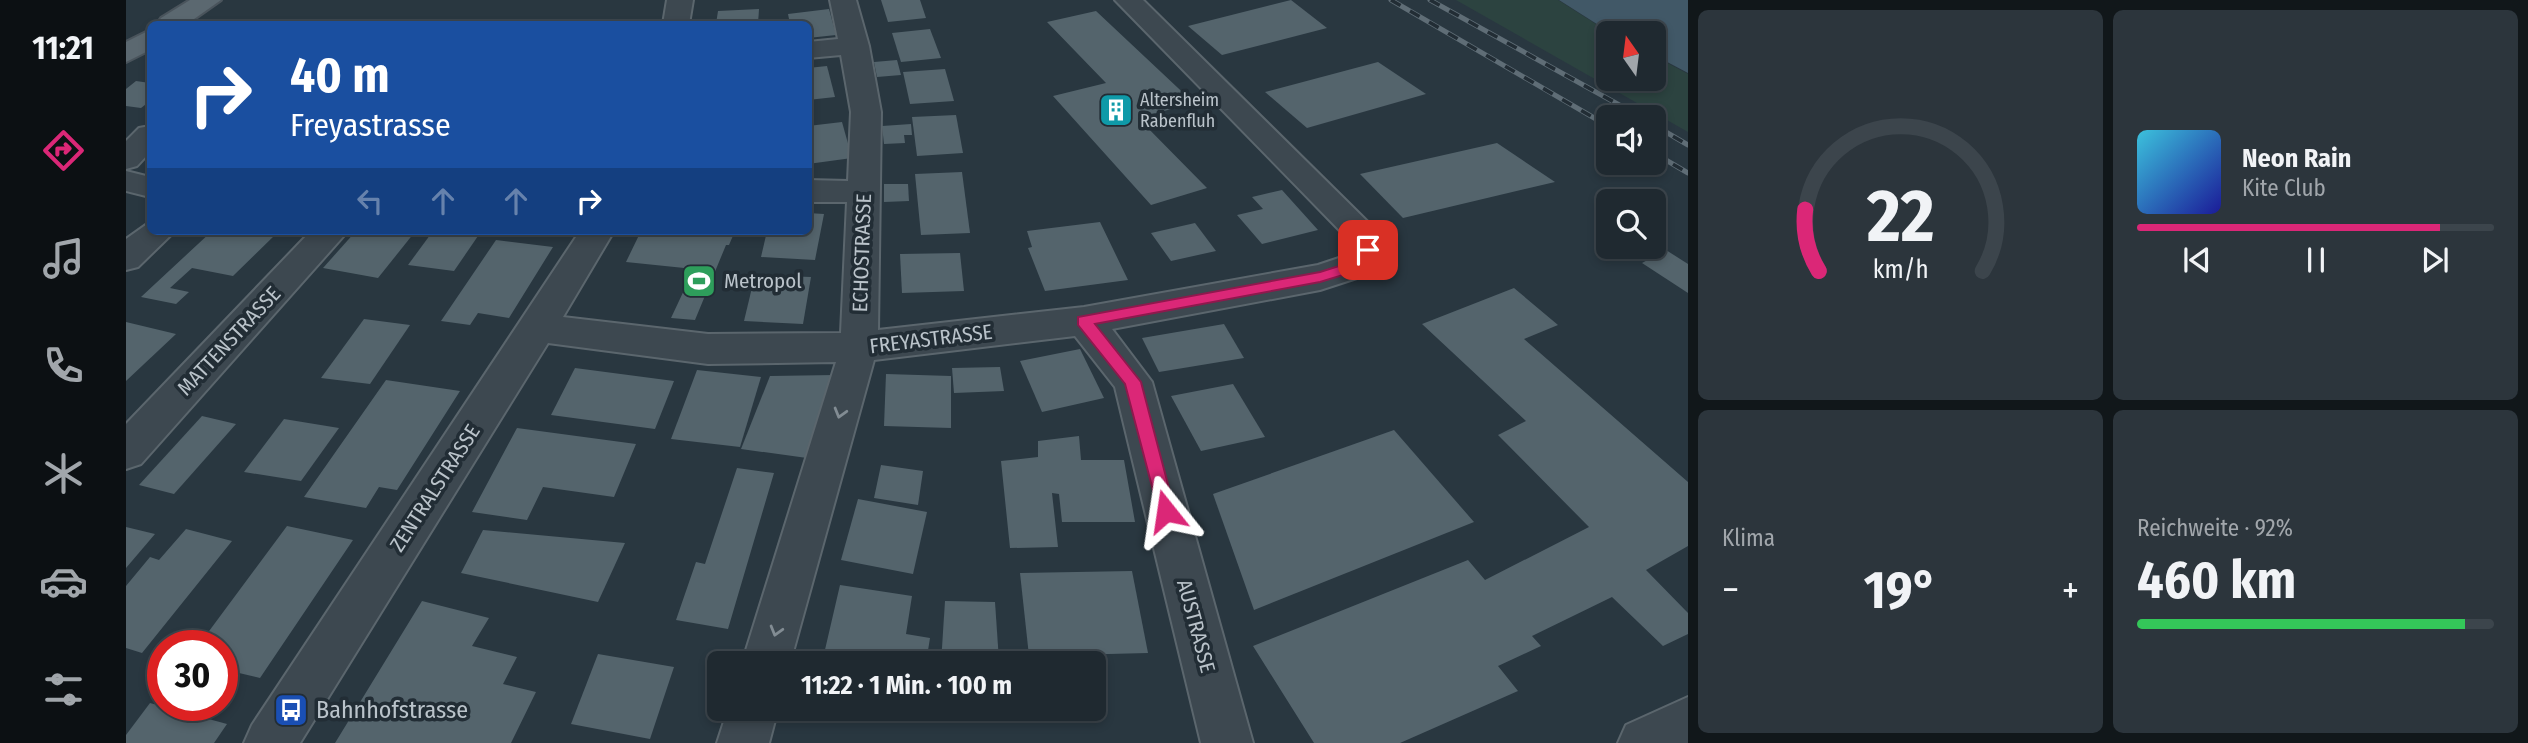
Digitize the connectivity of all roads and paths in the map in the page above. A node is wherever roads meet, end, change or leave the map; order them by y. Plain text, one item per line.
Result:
1 (208, 0) edge
2 (680, 0) edge
3 (843, 0) edge
4 (1128, 0) edge
5 (181, 21) edge
6 (676, 21) edge
7 (147, 40) edge
8 (855, 47) junction
9 (812, 50) edge
10 (126, 54) edge
11 (147, 138) edge
12 (126, 159) edge
13 (126, 181) edge
14 (147, 186) edge
15 (812, 191) edge
16 (865, 192) junction
17 (153, 235) edge
18 (327, 235) edge
19 (595, 235) edge
20 (126, 258) edge
21 (1084, 321) junction
22 (538, 328) junction
23 (859, 347) junction
24 (126, 452) edge
25 (770, 651) edge
26 (1688, 722) edge
27 (270, 743) edge
28 (1227, 743) edge
29 (1644, 743) edge

1 - 5 main road
2 - 6 street
3 - 8 street, ECHOSTRASSE
4 - 21 street, FREYASTRASSE
7 - 10 main road
8 - 9 street
8 - 16 street, ECHOSTRASSE
11 - 12 street
13 - 14 street
15 - 16 street
16 - 23 street, ECHOSTRASSE
17 - 20 street
18 - 24 street, MATTENSTRASSE
19 - 22 street, ZENTRALSTRASSE
21 - 23 street, FREYASTRASSE
21 - 28 street, AUSTRASSE
22 - 23 street, FREYASTRASSE
22 - 27 street, ZENTRALSTRASSE
23 -> 25 street, ECHOSTRASSE
26 - 29 street

